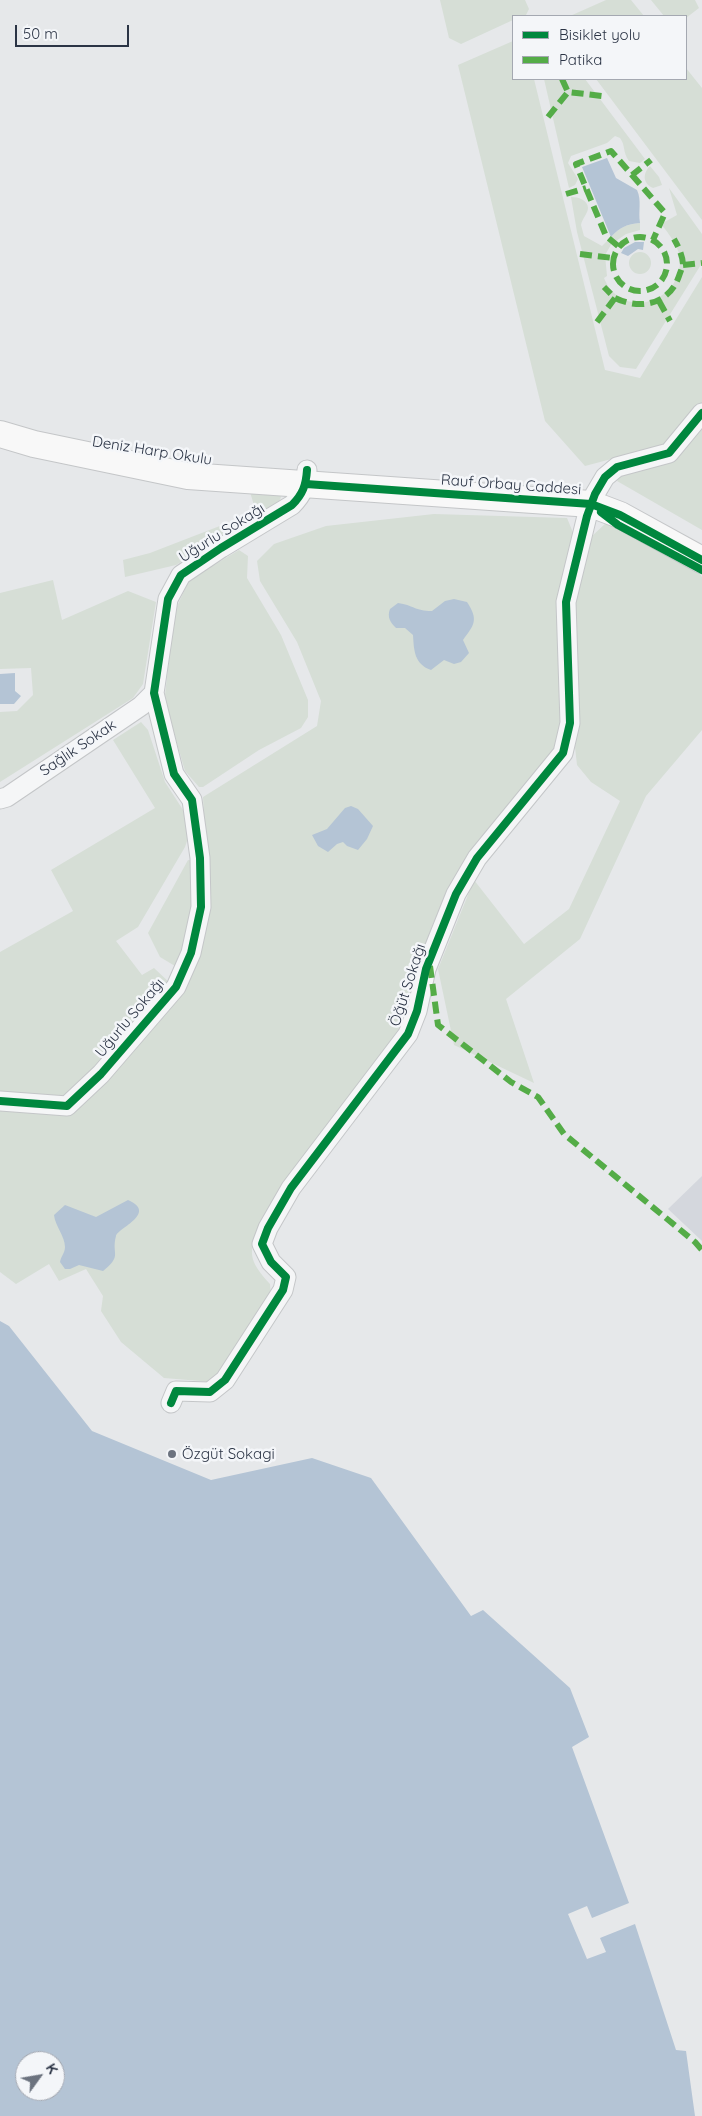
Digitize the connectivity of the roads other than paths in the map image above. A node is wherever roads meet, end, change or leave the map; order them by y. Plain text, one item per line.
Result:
1 (702, 413) edge
2 (0, 421) edge
3 (0, 434) edge
4 (306, 477) junction
5 (593, 499) junction
6 (702, 547) edge
7 (702, 560) edge
8 (154, 693) junction
9 (0, 799) edge
10 (0, 1101) edge
11 (171, 1403) dead end

1 - 5 street
2 - 4 street, Deniz Harp Okulu
3 - 4 street, Deniz Harp Okulu
4 - 5 street, Rauf Orbay Caddesi
4 - 8 street, Uğurlu Sokağı
5 - 6 street, Rauf Orbay Caddesi
5 - 7 street, Rauf Orbay Caddesi
5 - 11 street, Öğüt Sokağı
8 - 9 street, Sağlık Sokak
8 - 10 street, Uğurlu Sokağı

